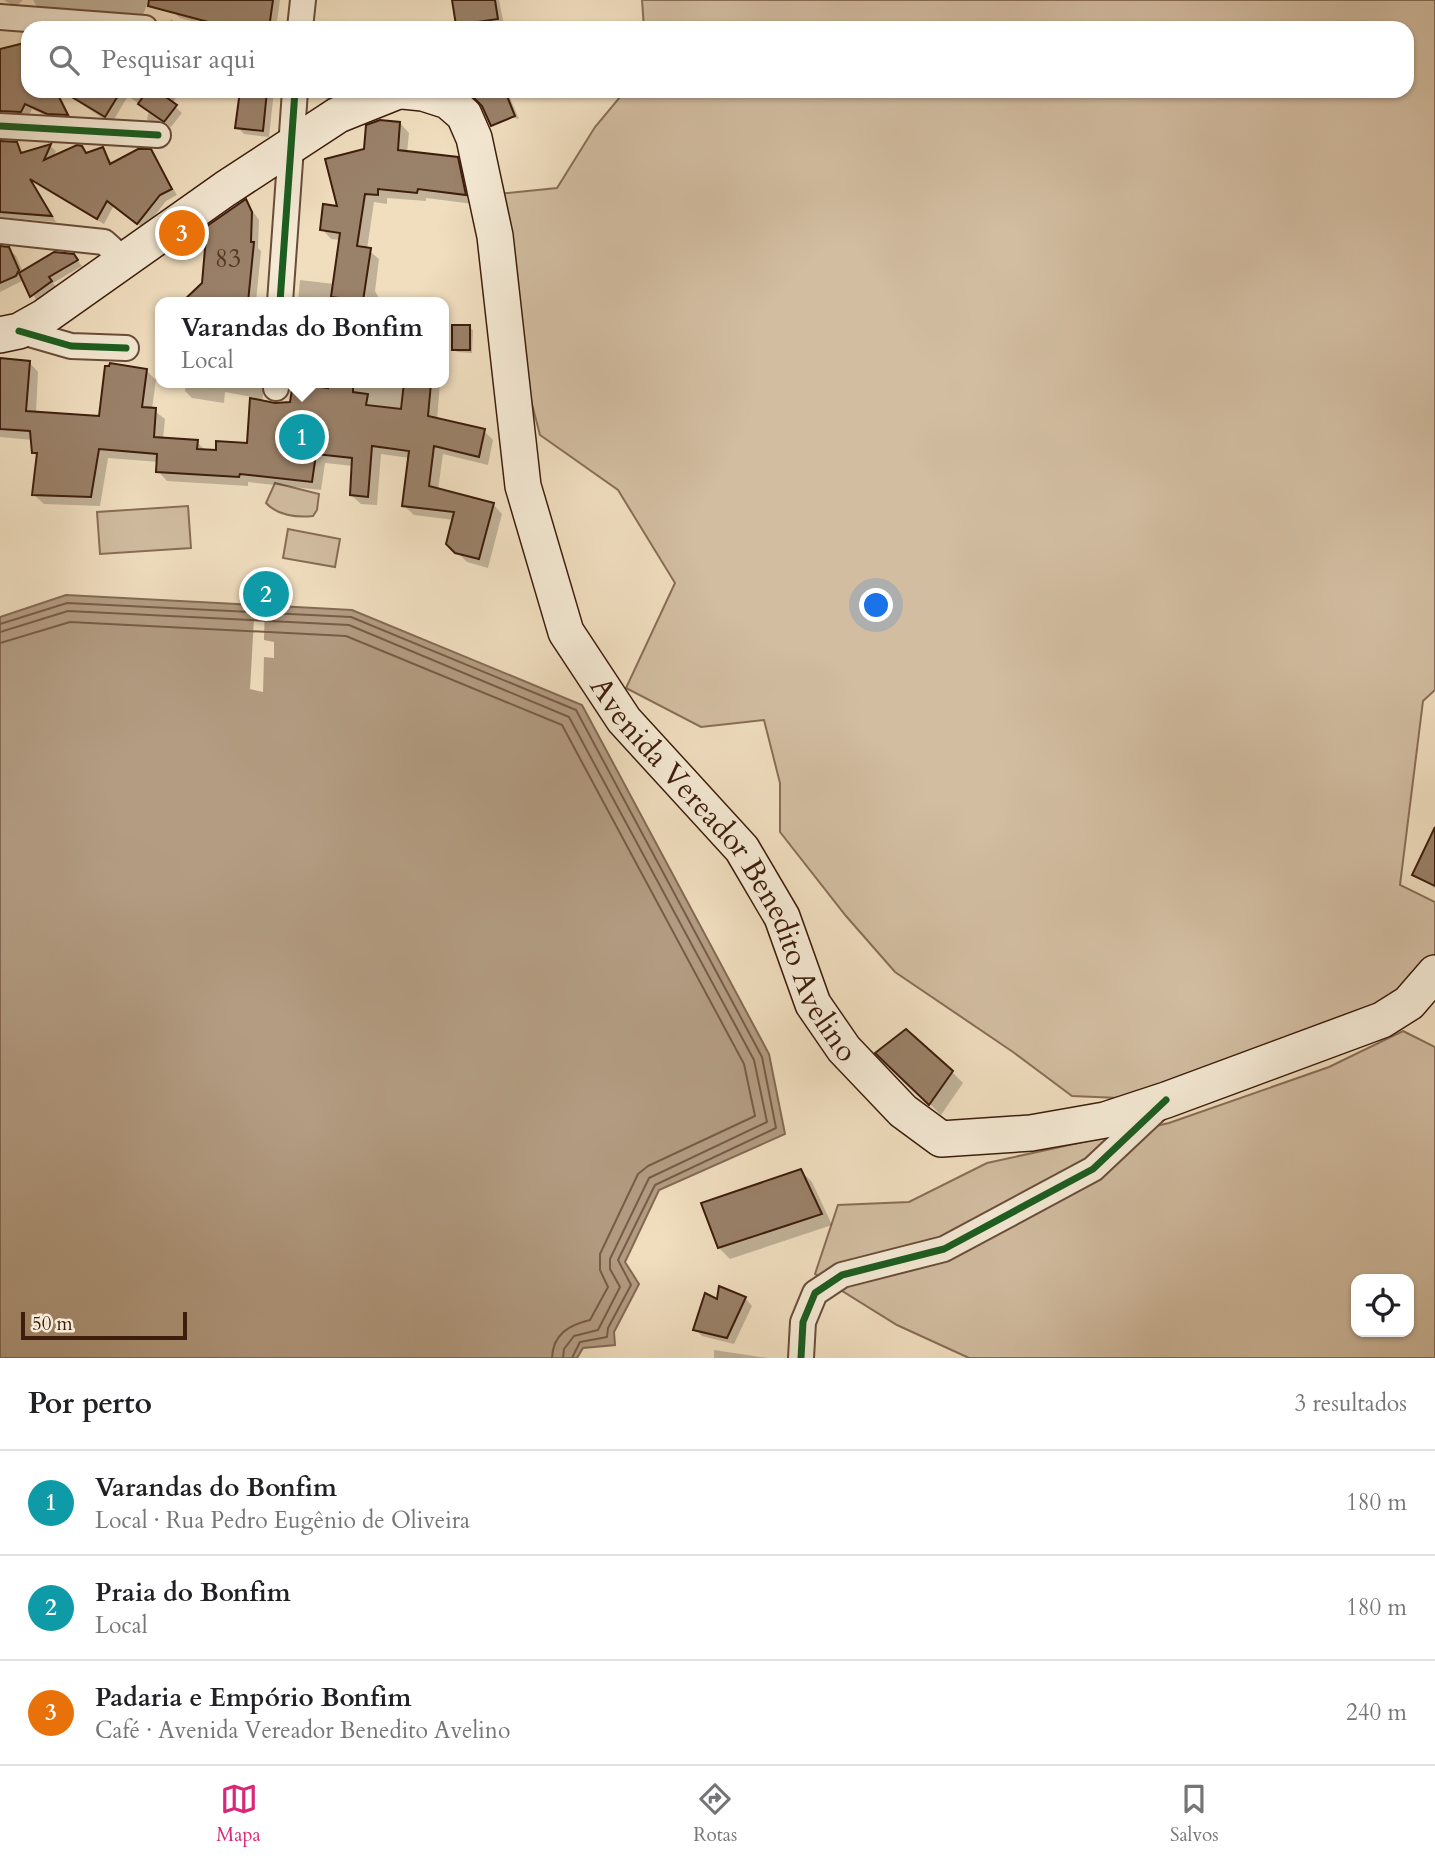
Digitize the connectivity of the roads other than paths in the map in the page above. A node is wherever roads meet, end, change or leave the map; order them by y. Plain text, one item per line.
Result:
1 (303, 0) edge
2 (0, 17) edge
3 (53, 21) edge
4 (301, 21) edge
5 (294, 98) edge
6 (380, 98) edge
7 (439, 98) edge
8 (0, 125) edge
9 (158, 135) dead end
10 (290, 147) junction
11 (0, 231) edge
12 (124, 260) junction
13 (280, 297) edge
14 (10, 333) edge
15 (126, 348) dead end
16 (1435, 973) edge
17 (1166, 1100) junction
18 (801, 1358) edge

1 - 4 street
2 - 3 street
5 - 10 street
6 - 10 main road
7 - 17 main road, Avenida Vereador Benedito Avelino
8 - 9 street
10 - 12 main road
10 - 13 street
11 - 12 street
12 - 14 main road
14 - 15 street
16 - 17 main road, Avenida Vereador Benedito Avelino
17 - 18 street

